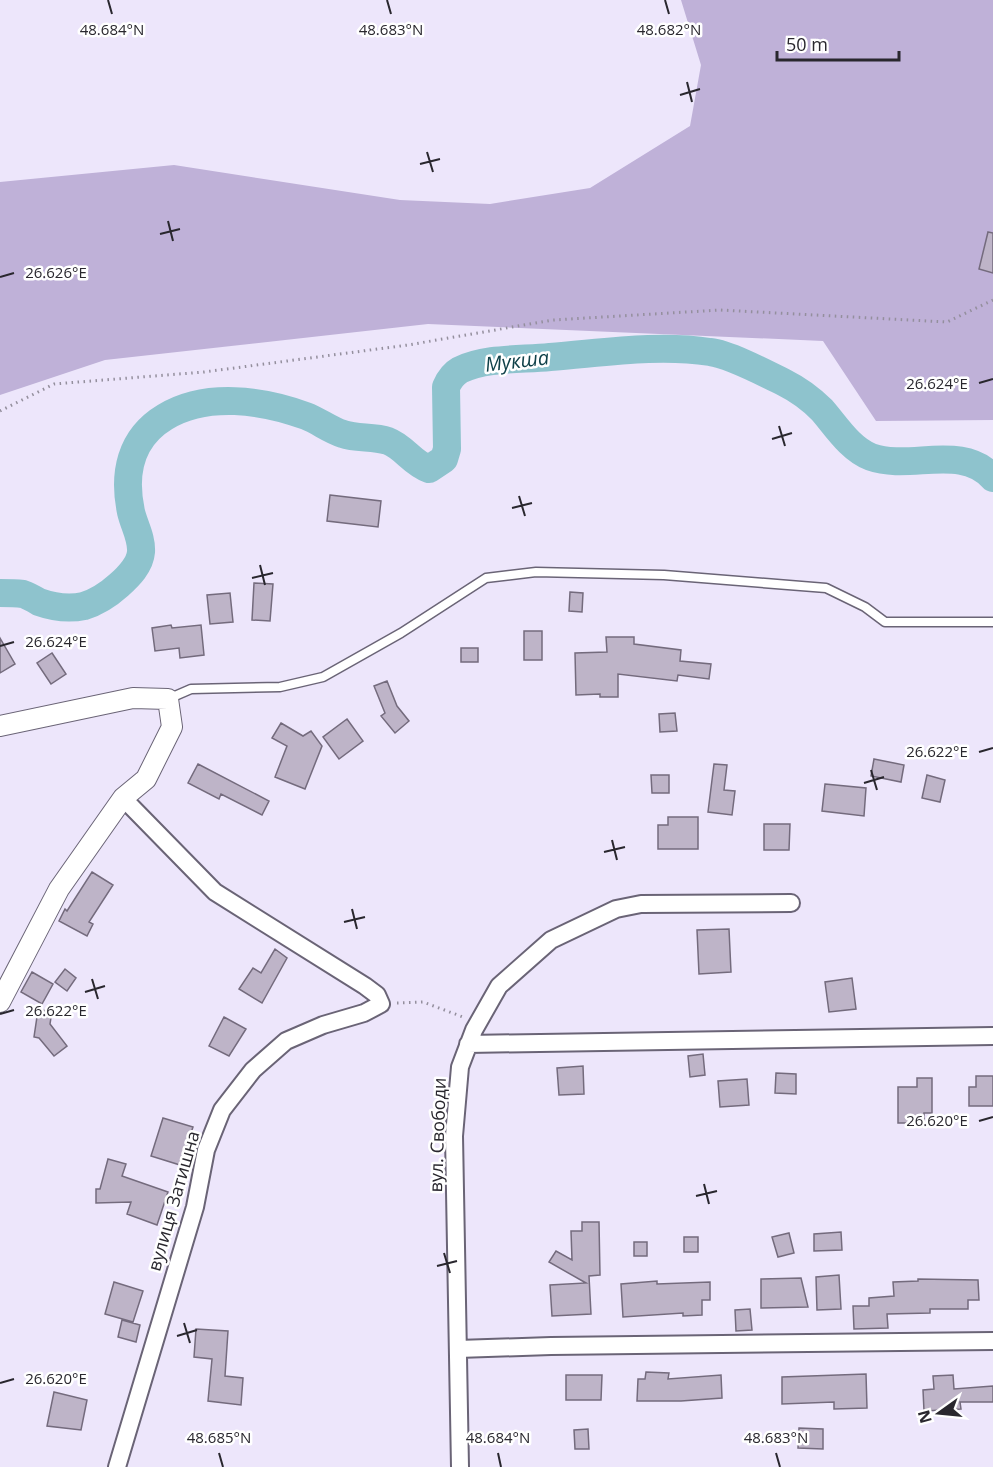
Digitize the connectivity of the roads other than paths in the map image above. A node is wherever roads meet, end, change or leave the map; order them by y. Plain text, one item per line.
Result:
1 (993, 622) edge
2 (168, 699) junction
3 (0, 726) edge
4 (123, 798) junction
5 (791, 903) dead end
6 (0, 1002) edge
7 (993, 1036) edge
8 (468, 1044) junction
9 (993, 1341) edge
10 (458, 1349) junction
11 (117, 1467) edge
12 (460, 1467) edge

1 - 2 lane
2 - 3 street
2 - 4 street
4 - 6 street
4 - 11 street, вулиця Затишна
5 - 8 street, вул. Свободи
7 - 8 street
8 - 10 street, вул. Свободи
9 - 10 street
10 - 12 street, вул. Свободи

